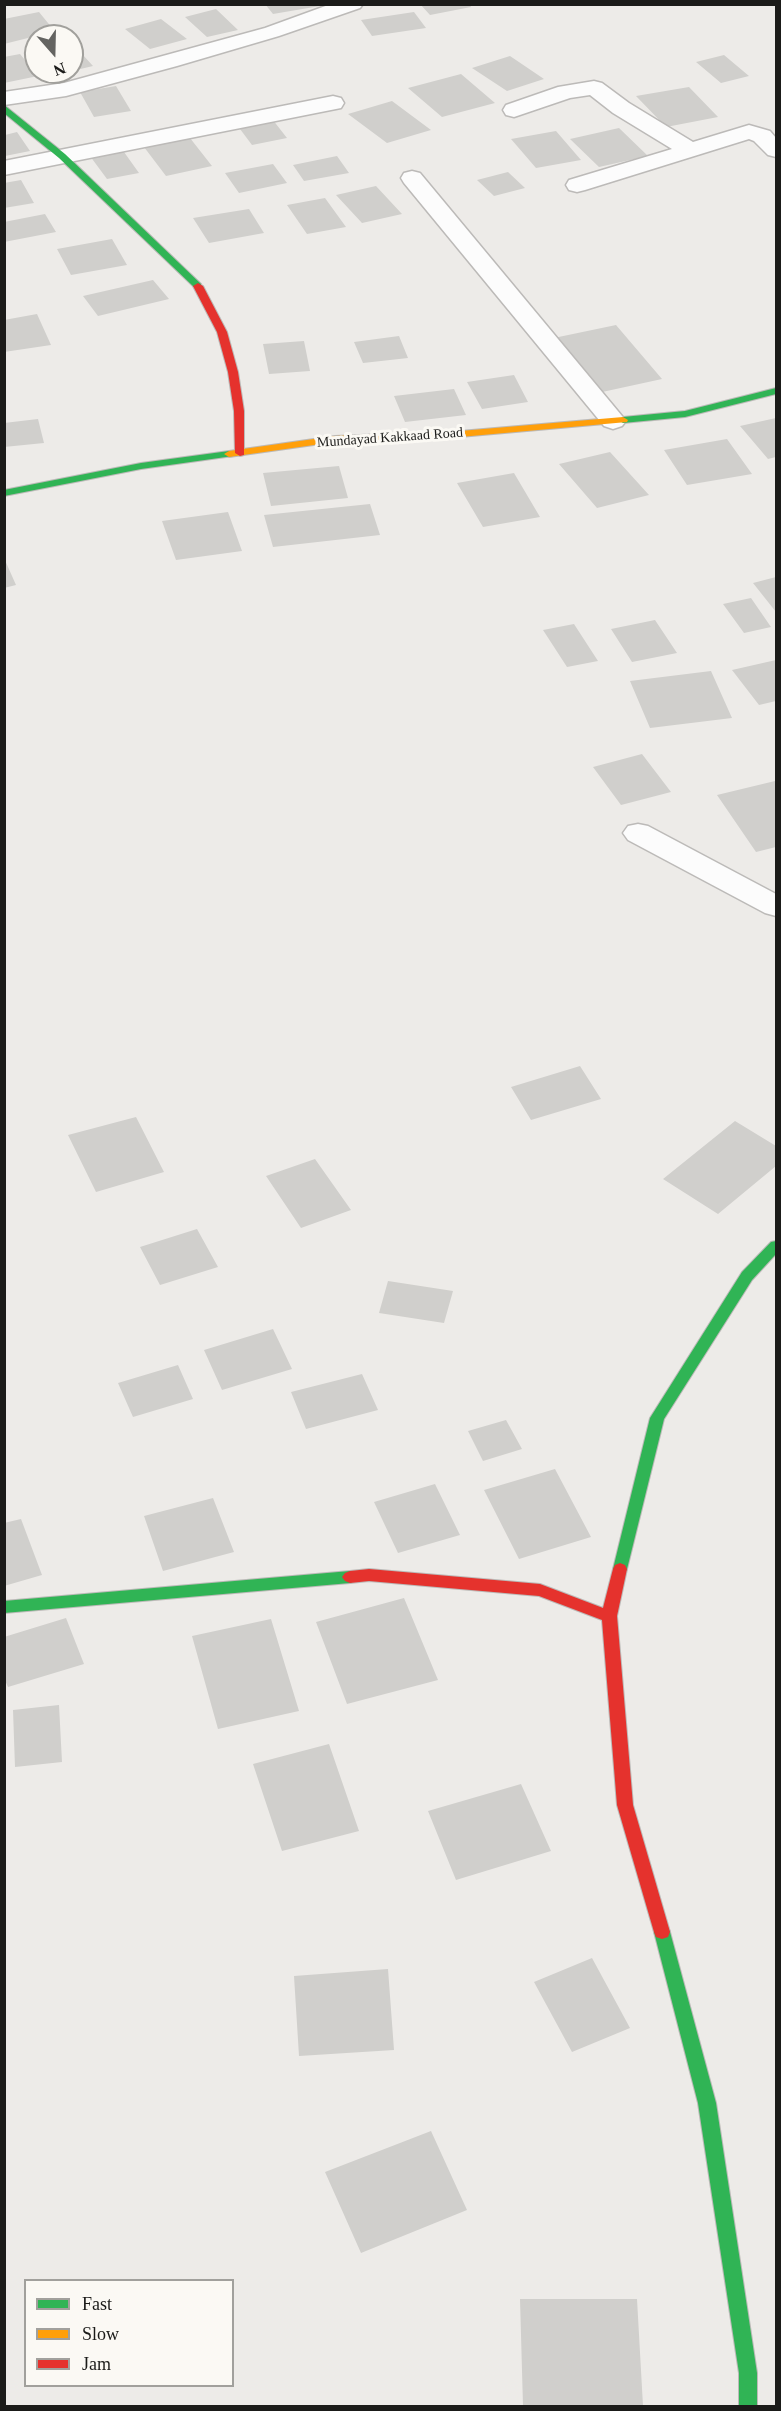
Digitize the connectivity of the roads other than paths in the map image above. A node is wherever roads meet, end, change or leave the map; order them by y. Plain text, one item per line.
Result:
1 (352, 4) edge
2 (4, 99) edge
3 (333, 103) dead end
4 (4, 108) edge
5 (514, 110) dead end
6 (688, 149) junction
7 (777, 150) edge
8 (62, 156) junction
9 (4, 168) edge
10 (412, 178) dead end
11 (577, 185) dead end
12 (777, 391) edge
13 (614, 421) junction
14 (240, 453) junction
15 (4, 493) edge
16 (638, 833) dead end
17 (777, 906) edge
18 (777, 1246) edge
19 (4, 1607) edge
20 (609, 1616) junction
21 (748, 2406) edge

1 - 2 street
3 - 8 street
4 - 8 street
5 - 6 street
6 - 7 street
6 - 11 street
8 - 9 street
8 - 14 street
10 - 13 street
12 - 13 street, Mundayad Kakkaad Road
13 - 14 street, Mundayad Kakkaad Road
14 - 15 street, Mundayad Kakkaad Road
16 - 17 street
18 - 20 street
19 - 20 street
20 - 21 street

